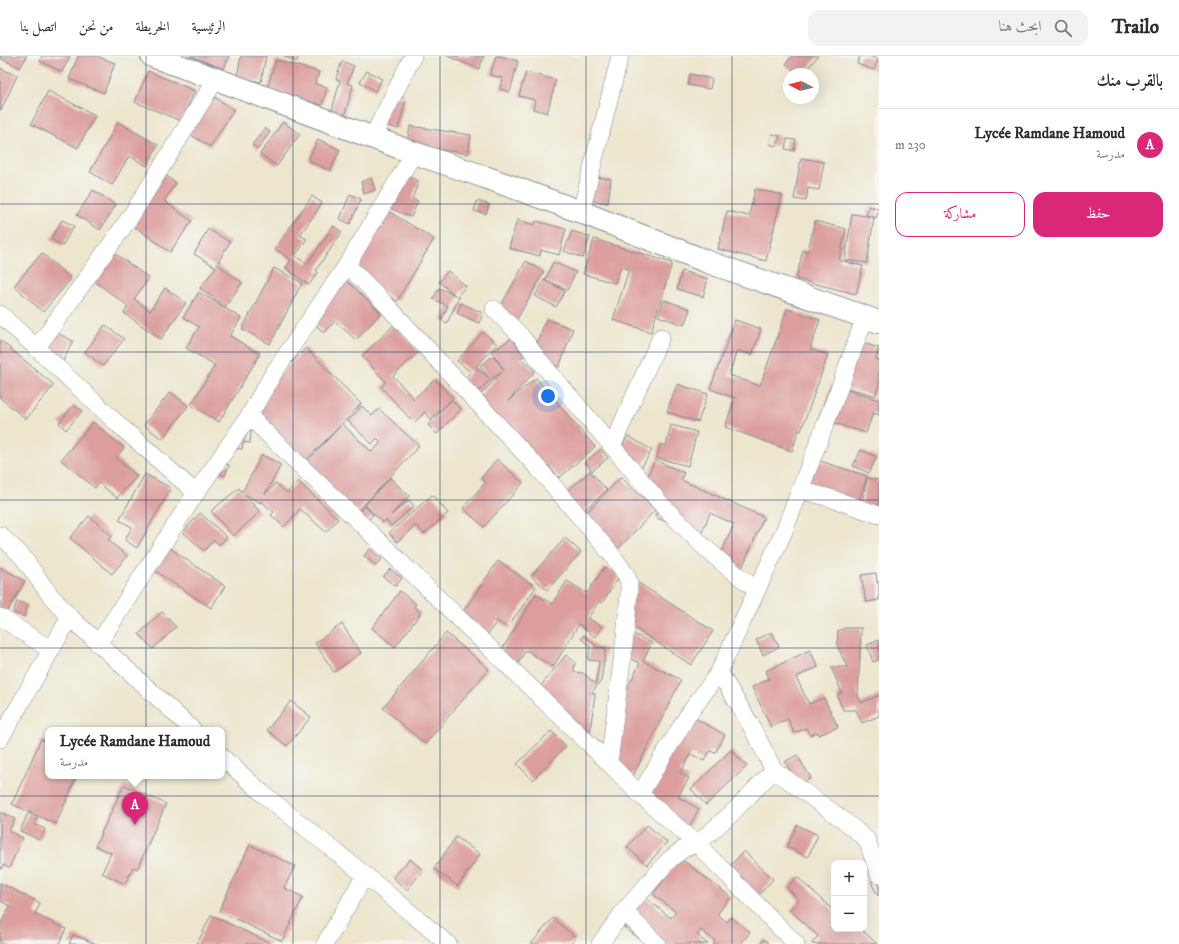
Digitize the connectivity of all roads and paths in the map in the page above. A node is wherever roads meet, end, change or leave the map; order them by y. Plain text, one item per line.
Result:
1 (152, 56) edge
2 (413, 56) edge
3 (620, 56) edge
4 (216, 78) junction
5 (372, 138) junction
6 (414, 153) junction
7 (581, 212) junction
8 (347, 265) junction
9 (494, 309) dead end
10 (0, 314) edge
11 (872, 319) edge
12 (661, 337) dead end
13 (36, 349) junction
14 (249, 416) junction
15 (612, 446) junction
16 (800, 490) junction
17 (196, 493) junction
18 (879, 515) edge
19 (0, 535) edge
20 (758, 590) junction
21 (0, 617) edge
22 (70, 617) junction
23 (98, 644) junction
24 (52, 650) junction
25 (720, 672) junction
26 (190, 727) edge
27 (0, 739) edge
28 (225, 760) edge
29 (609, 763) junction
30 (774, 770) junction
31 (640, 794) junction
32 (873, 837) edge
33 (697, 844) junction
34 (364, 875) junction
35 (879, 875) edge
36 (624, 911) junction
37 (324, 944) edge
38 (448, 944) edge
39 (600, 944) edge
40 (657, 944) edge
41 (796, 944) edge

1 - 4 street
2 - 5 street
3 - 7 street
4 - 5 street
4 - 13 street
5 - 6 street
6 - 7 street
6 - 8 street
7 - 11 street
8 - 14 street
8 - 29 street
9 - 15 street
10 - 13 street
11 - 16 street
12 - 15 street
13 - 17 street
14 - 17 street
14 - 29 street
15 - 20 street
16 - 18 street
16 - 20 street
17 - 23 street
19 - 22 street
20 - 25 street
21 - 24 street
22 - 23 street
22 - 24 street
23 - 26 street
24 - 27 street
25 - 30 street
25 - 31 street
28 - 34 street
29 - 31 street
30 - 32 street
30 - 33 street
31 - 33 street
32 - 35 street
33 - 36 street
33 - 41 street
34 - 37 street
34 - 38 street
36 - 39 street
36 - 40 street

